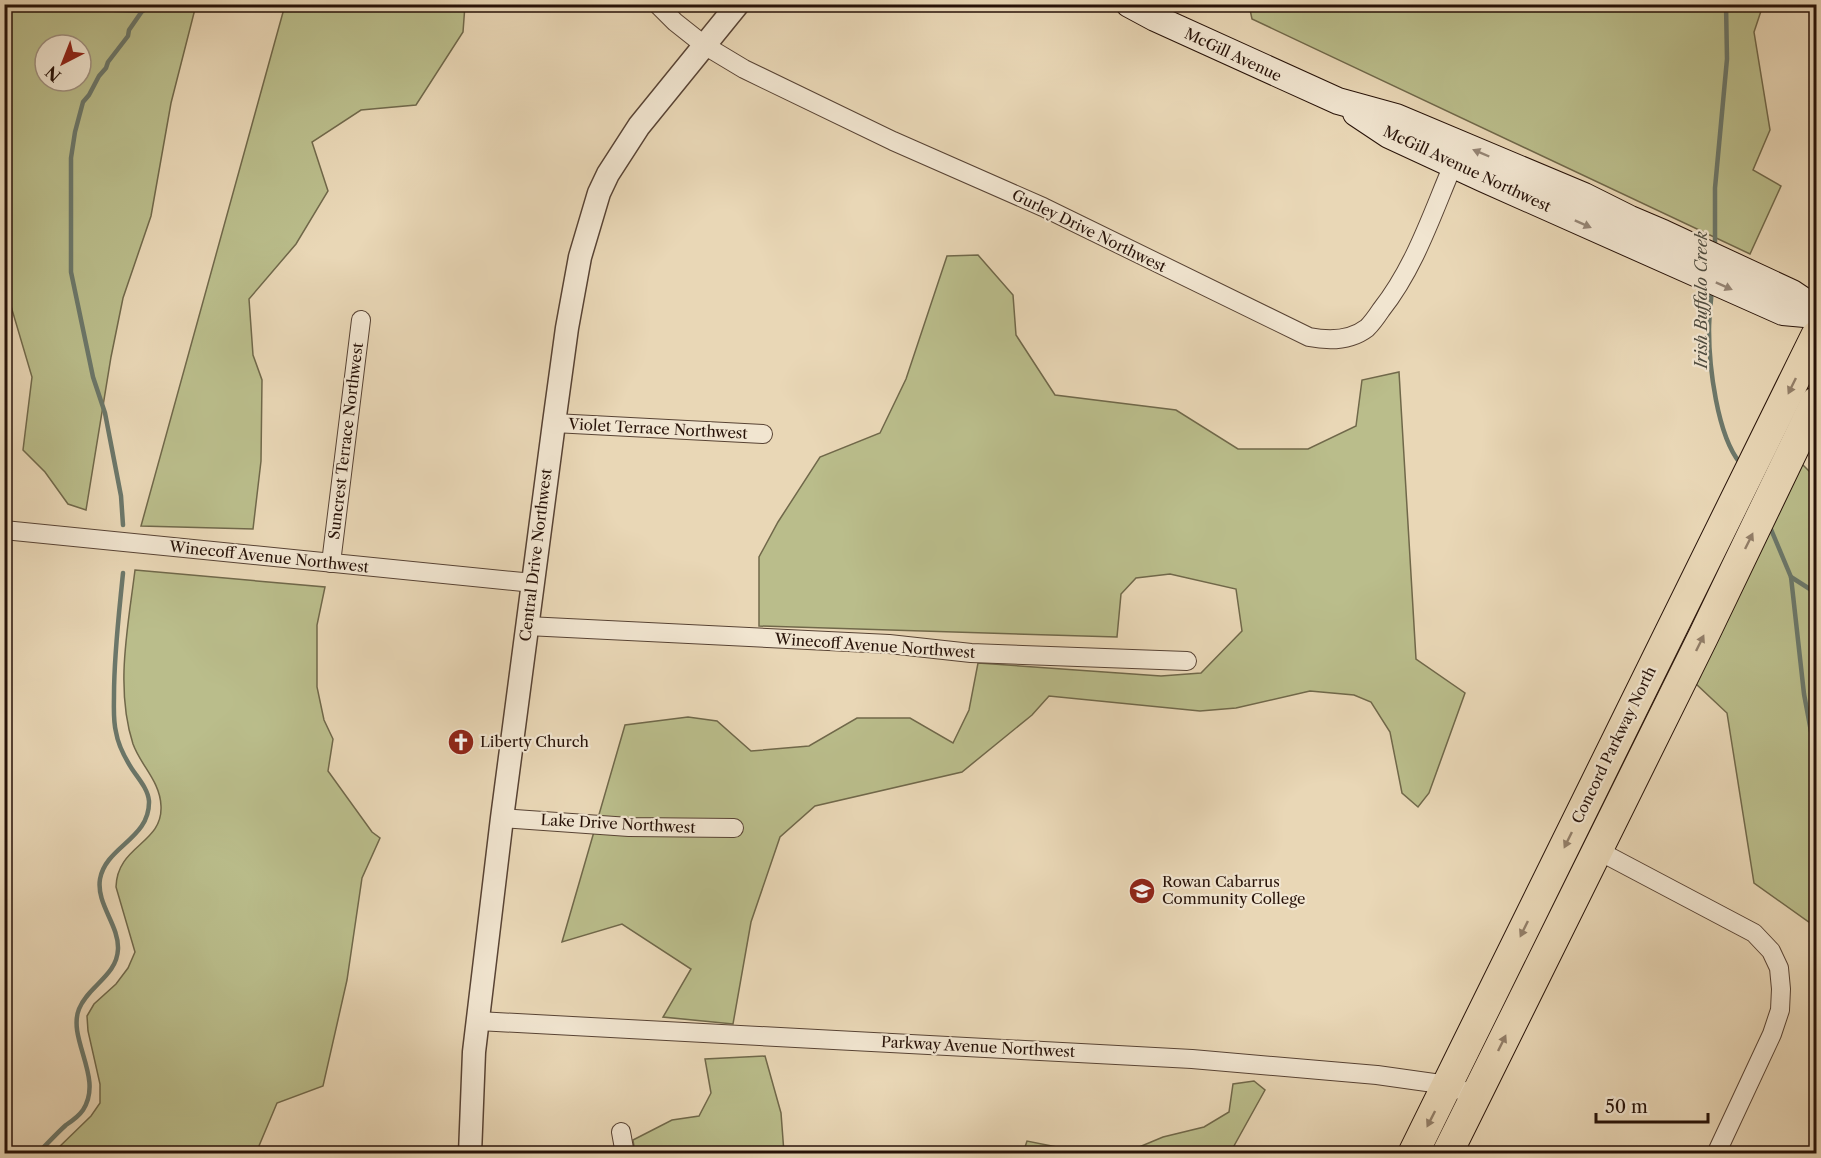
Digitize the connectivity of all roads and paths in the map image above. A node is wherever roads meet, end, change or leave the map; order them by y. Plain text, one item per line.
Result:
1 (657, 4) edge
2 (738, 4) edge
3 (1129, 4) edge
4 (704, 45) junction
5 (1338, 101) junction
6 (1453, 165) junction
7 (1484, 179) junction
8 (1630, 219) junction
9 (1657, 243) junction
10 (1788, 302) junction
11 (1816, 309) edge
12 (1816, 315) edge
13 (361, 320) dead end
14 (1816, 336) edge
15 (1816, 402) edge
16 (554, 423) junction
17 (763, 434) dead end
18 (4, 530) edge
19 (331, 563) junction
20 (532, 584) junction
21 (1692, 587) junction
22 (527, 626) junction
23 (1187, 662) dead end
24 (1617, 810) junction
25 (502, 818) junction
26 (734, 828) dead end
27 (1597, 850) junction
28 (478, 1021) junction
29 (1448, 1085) junction
30 (1476, 1096) junction
31 (621, 1132) dead end
32 (470, 1154) edge
33 (625, 1154) edge
34 (1413, 1154) edge
35 (1447, 1154) edge
36 (1716, 1154) edge

1 - 4 street, Gurley Drive Northwest
2 - 4 street, Central Drive Northwest
3 - 5 main road, McGill Avenue
4 - 6 street, Gurley Drive Northwest
4 - 16 street, Central Drive Northwest
5 - 6 main road, McGill Avenue Northwest
8 -> 5 main road, McGill Avenue Northwest
6 - 7 main road, McGill Avenue Northwest
7 - 8 main road
7 -> 9 main road, McGill Avenue Northwest
8 - 9 main road, McGill Avenue Northwest
9 - 10 main road, McGill Avenue Northwest
10 - 11 main road, McGill Avenue Northwest
10 - 12 main road, McGill Avenue Northwest
13 - 19 street, Suncrest Terrace Northwest
14 -> 21 highway, Concord Parkway North
24 -> 15 highway, Concord Parkway North
16 - 17 street, Violet Terrace Northwest
16 - 20 street, Central Drive Northwest
18 - 19 street, Winecoff Avenue Northwest
19 - 20 street, Winecoff Avenue Northwest
20 - 22 street, Central Drive Northwest
21 - 24 highway
21 -> 29 highway, Concord Parkway North
22 - 23 street, Winecoff Avenue Northwest
22 - 25 street, Central Drive Northwest
24 - 27 highway, Concord Parkway North
25 - 26 street, Lake Drive Northwest
25 - 28 street, Central Drive Northwest
30 -> 27 highway, Concord Parkway North
27 - 36 street
28 - 29 street, Parkway Avenue Northwest
28 - 32 street, Central Drive Northwest
29 - 30 street, Parkway Avenue Northwest
29 -> 34 highway, Concord Parkway North
30 - 35 highway, Concord Parkway North
31 - 33 street

